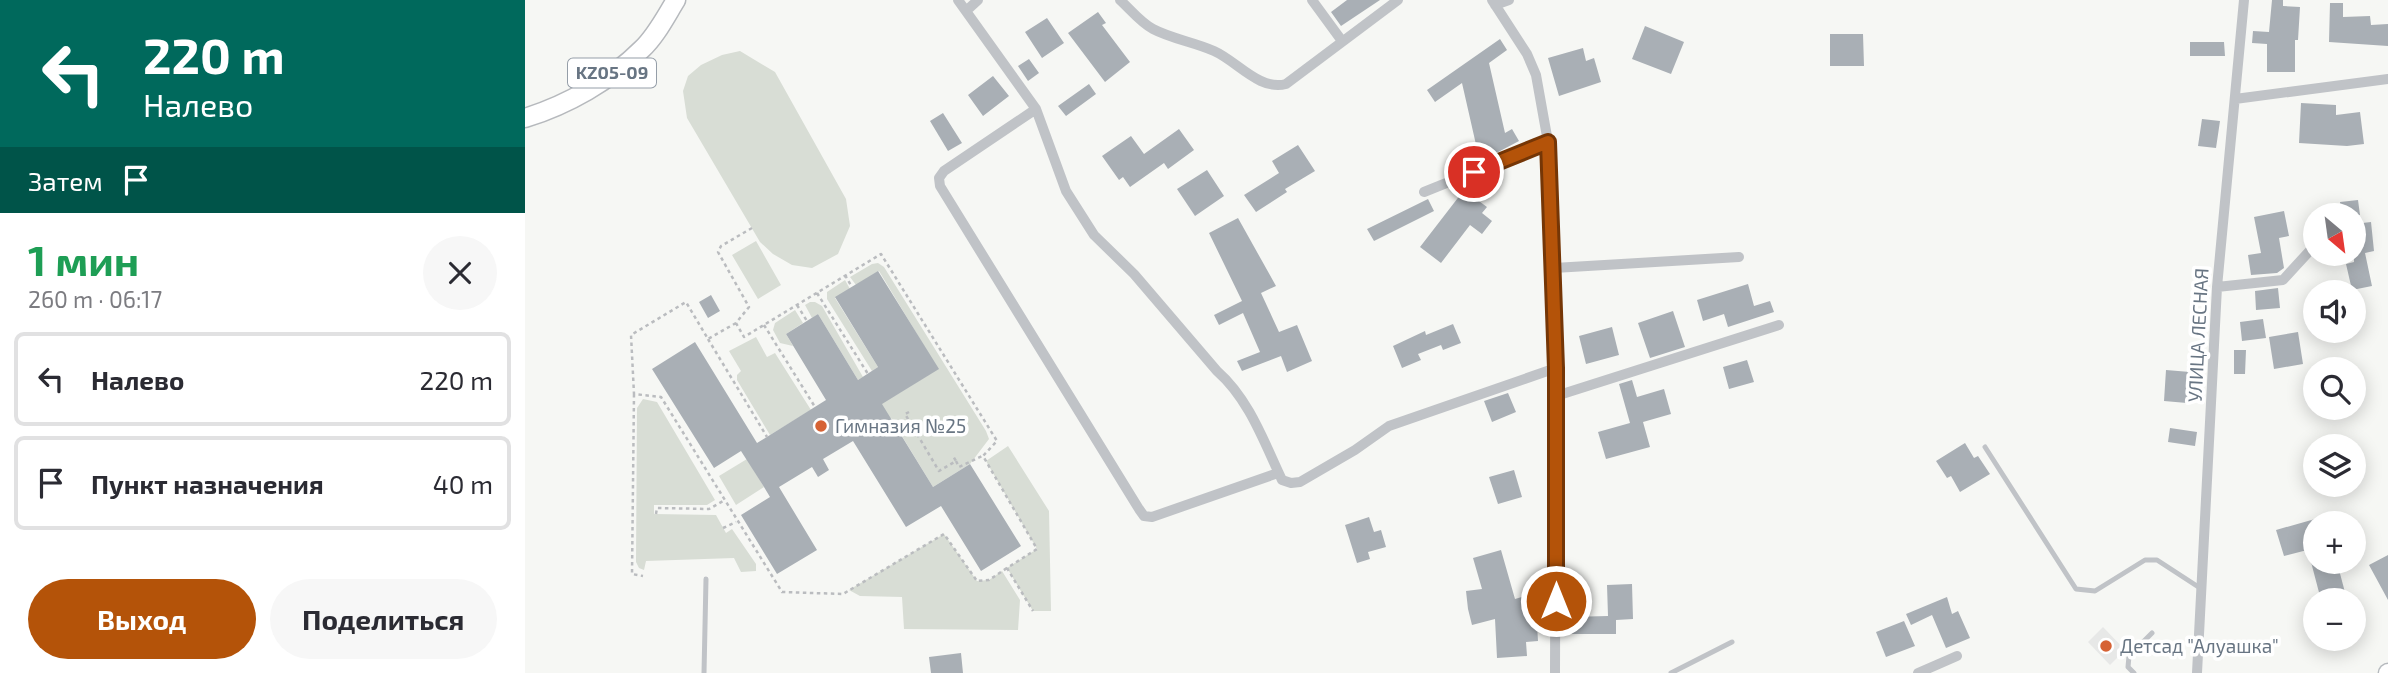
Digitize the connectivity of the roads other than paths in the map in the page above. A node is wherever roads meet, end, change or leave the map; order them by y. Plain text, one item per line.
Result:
1 (676, 0) edge
2 (958, 0) edge
3 (978, 0) edge
4 (1120, 0) edge
5 (1312, 0) edge
6 (1398, 0) edge
7 (1509, 0) edge
8 (2244, 0) edge
9 (1494, 2) edge
10 (966, 10) junction
11 (1342, 41) junction
12 (2388, 79) edge
13 (2235, 99) junction
14 (1036, 109) junction
15 (525, 118) edge
16 (1548, 142) junction
17 (1424, 192) dead end
18 (1739, 257) dead end
19 (2303, 258) edge
20 (1554, 268) junction
21 (2217, 288) junction
22 (1779, 325) dead end
23 (1556, 368) junction
24 (1556, 396) junction
25 (1985, 447) dead end
26 (1278, 472) junction
27 (706, 579) dead end
28 (2202, 590) junction
29 (2152, 633) dead end
30 (1732, 642) dead end
31 (1957, 656) dead end
32 (705, 673) edge
33 (1555, 673) edge
34 (1671, 673) edge
35 (1918, 673) edge
36 (2134, 673) edge
37 (2197, 673) edge

1 - 15 main road, KZ05-09
2 - 10 street
3 - 10 street
4 - 11 street
5 - 11 street
6 - 11 street
7 - 9 street
8 - 13 street, УЛИЦА ЛЕСНАЯ
9 - 16 street
10 - 14 street
12 - 13 street
13 - 21 street, УЛИЦА ЛЕСНАЯ
14 - 26 street
14 - 26 street
16 - 17 street
16 - 20 street
18 - 20 street
19 - 21 street
20 - 23 street
21 - 28 street, УЛИЦА ЛЕСНАЯ
22 - 24 street
23 - 24 street
23 - 26 street
24 - 33 street
25 - 28 lane
27 - 32 lane
28 - 37 street, УЛИЦА ЛЕСНАЯ
29 - 36 lane
30 - 34 lane
31 - 35 street

